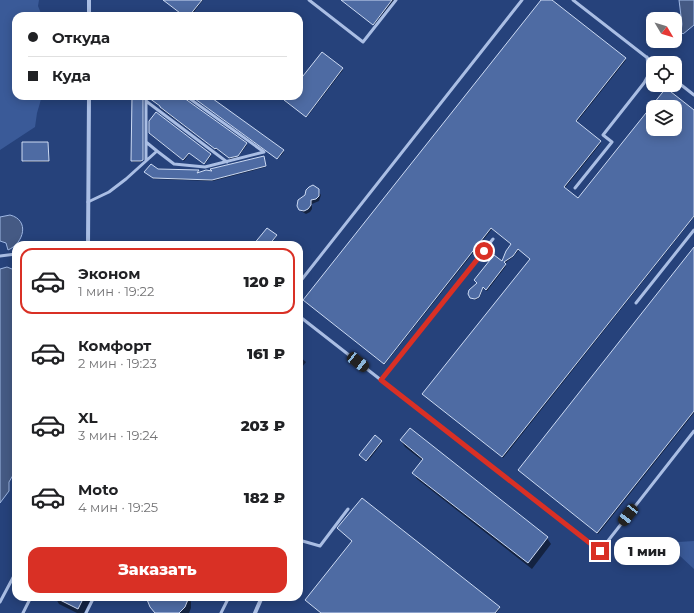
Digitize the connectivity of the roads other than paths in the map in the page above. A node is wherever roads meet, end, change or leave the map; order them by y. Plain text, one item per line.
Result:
1 (89, 0) edge
2 (309, 0) edge
3 (396, 0) edge
4 (522, 0) edge
5 (574, 0) edge
6 (89, 12) edge
7 (646, 57) edge
8 (646, 79) edge
9 (682, 86) edge
10 (694, 95) edge
11 (89, 100) edge
12 (192, 100) edge
13 (146, 101) joint
14 (146, 142) junction
15 (156, 151) junction
16 (146, 161) junction
17 (227, 162) junction
18 (574, 188) dead end
19 (88, 202) junction
20 (694, 230) edge
21 (493, 239) dead end
22 (88, 241) edge
23 (12, 254) edge
24 (0, 256) edge
25 (303, 278) edge
26 (636, 303) dead end
27 (303, 319) edge
28 (381, 380) junction
29 (694, 431) edge
30 (348, 509) dead end
31 (303, 541) edge
32 (12, 580) edge
33 (29, 601) edge
34 (92, 601) edge
35 (226, 601) edge
36 (260, 601) edge
37 (0, 602) edge
38 (23, 613) edge
39 (86, 613) edge
40 (221, 613) edge
41 (255, 613) edge

1 - 6 street
2 - 3 lane
4 - 25 lane
5 - 7 lane
8 - 18 lane
9 - 10 lane
11 - 19 street
12 - 17 lane
13 - 14 lane
13 - 17 lane
14 - 15 lane
14 - 16 lane
15 - 16 lane
15 - 17 lane
16 - 19 lane
19 - 22 street
20 - 26 lane
21 - 28 lane
23 - 24 lane
27 - 28 lane
28 - 29 lane
30 - 31 lane
32 - 37 lane
33 - 38 lane
34 - 39 lane
35 - 40 lane
36 - 41 street

